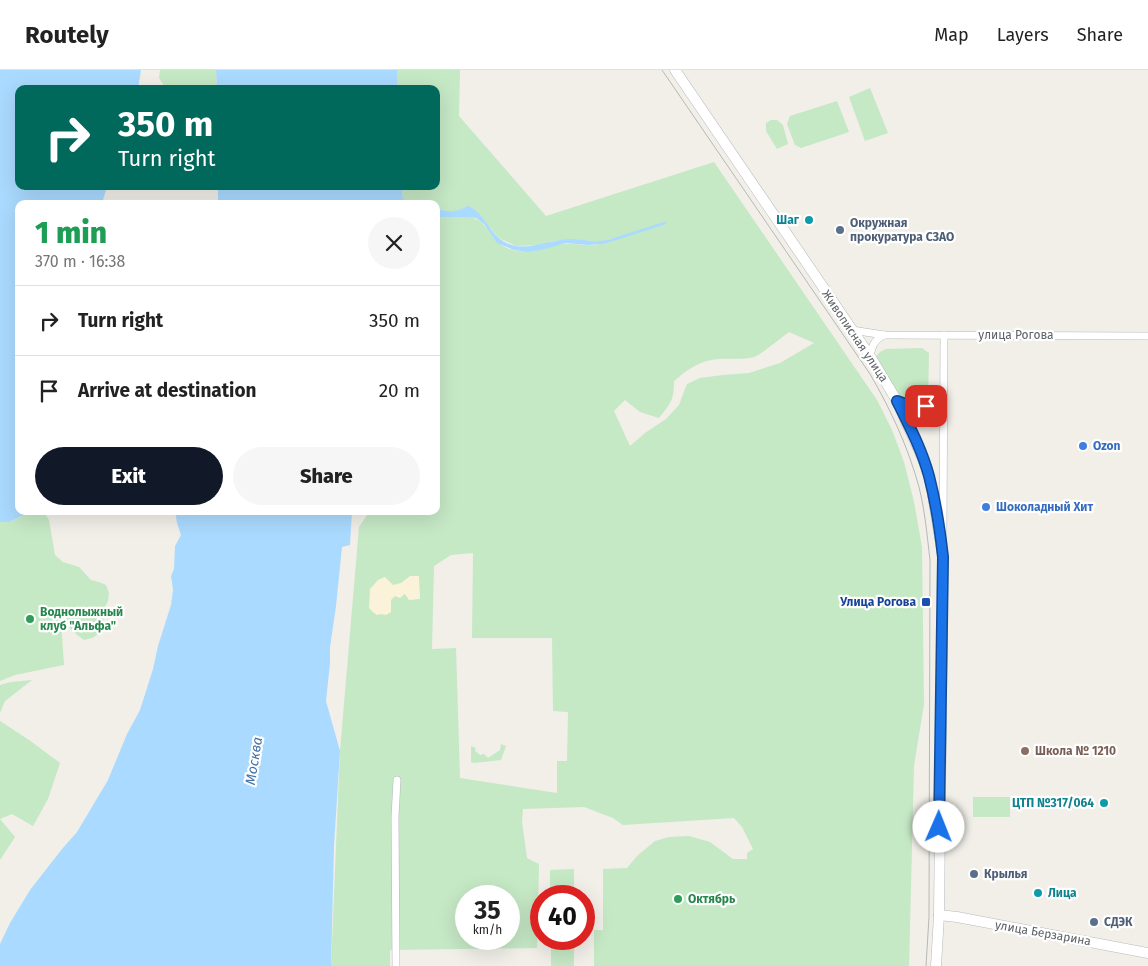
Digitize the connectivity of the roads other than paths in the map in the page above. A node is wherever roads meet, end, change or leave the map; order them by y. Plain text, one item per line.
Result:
1 (675, 70) edge
2 (852, 330) junction
3 (884, 335) junction
4 (944, 335) junction
5 (1148, 336) edge
6 (870, 356) junction
7 (943, 396) junction
8 (897, 401) junction
9 (943, 557) junction
10 (397, 780) dead end
11 (939, 915) junction
12 (1148, 952) edge
13 (396, 966) edge
14 (936, 966) edge

1 - 2 street, Живописная улица
2 - 3 street, улица Рогова
2 - 6 street, Живописная улица
3 - 4 street, улица Рогова
3 - 6 street
4 - 5 street, улица Рогова
4 - 7 street
6 - 8 street, Живописная улица
7 - 8 street
7 - 9 street
8 - 9 street, Живописная улица
9 - 11 street, Живописная улица
10 - 13 street
11 - 12 street, улица Берзарина
11 - 14 street, Живописная улица

